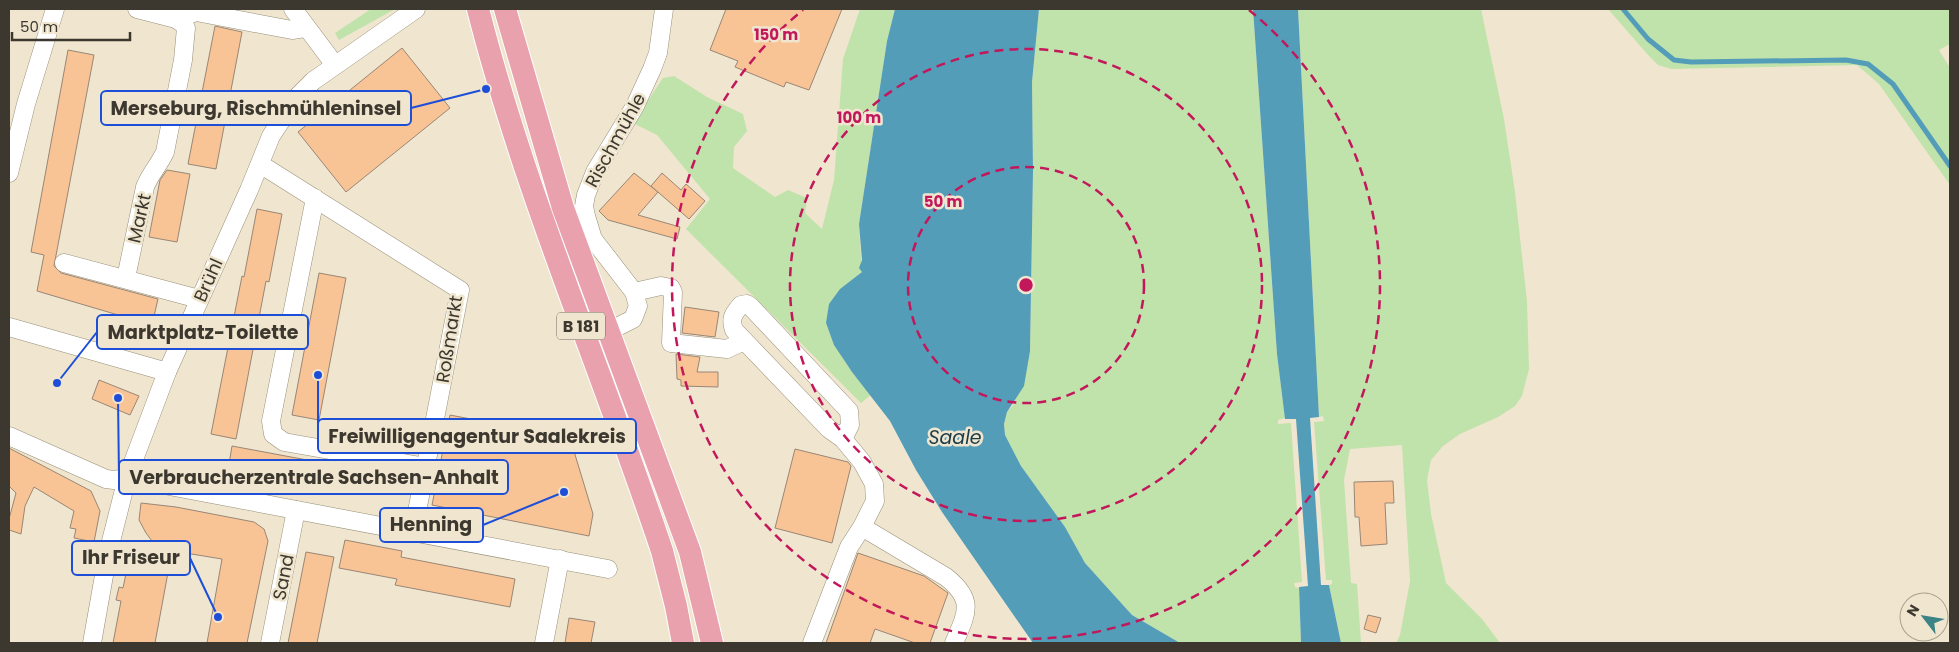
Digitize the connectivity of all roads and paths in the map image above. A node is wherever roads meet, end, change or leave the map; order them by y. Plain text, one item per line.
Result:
1 (55, 9) edge
2 (137, 9) edge
3 (293, 9) edge
4 (416, 9) edge
5 (478, 9) edge
6 (505, 9) edge
7 (664, 9) edge
8 (176, 19) junction
9 (305, 28) junction
10 (335, 65) junction
11 (260, 164) junction
12 (9, 173) edge
13 (315, 198) junction
14 (64, 263) dead end
15 (126, 278) junction
16 (634, 292) junction
17 (199, 299) junction
18 (9, 327) edge
19 (607, 332) junction
20 (744, 340) junction
21 (167, 372) junction
22 (9, 436) edge
23 (843, 439) junction
24 (426, 468) junction
25 (127, 478) junction
26 (296, 510) junction
27 (862, 527) junction
28 (413, 532) junction
29 (560, 558) junction
30 (608, 569) dead end
31 (92, 643) edge
32 (270, 643) edge
33 (544, 643) edge
34 (683, 643) edge
35 (712, 643) edge
36 (812, 643) edge
37 (954, 643) edge

1 - 12 street
2 - 8 street
3 - 9 street
4 - 10 street, Brühl
5 - 34 main road, B 181
6 - 19 main road, B 181
7 - 16 street, Rischmühle
8 - 9 street
8 - 15 street, Markt
9 - 10 street
10 - 11 street, Brühl
11 - 13 street, Roßmarkt
11 - 17 street, Brühl
13 - 24 street, Roßmarkt
13 - 24 street
14 - 15 street
15 - 17 street
16 - 19 street
16 - 20 street
17 - 21 street, Brühl
18 - 21 street
19 - 35 main road, B 181
20 - 23 street
20 - 23 street
21 - 25 street, Brühl
22 - 25 street
23 - 27 street
24 - 28 street, Roßmarkt
25 - 26 street
25 - 31 street, Brühl
26 - 28 street
26 - 32 street, Sand
27 - 36 street
27 - 37 street
28 - 29 street
29 - 30 street
29 - 33 street

